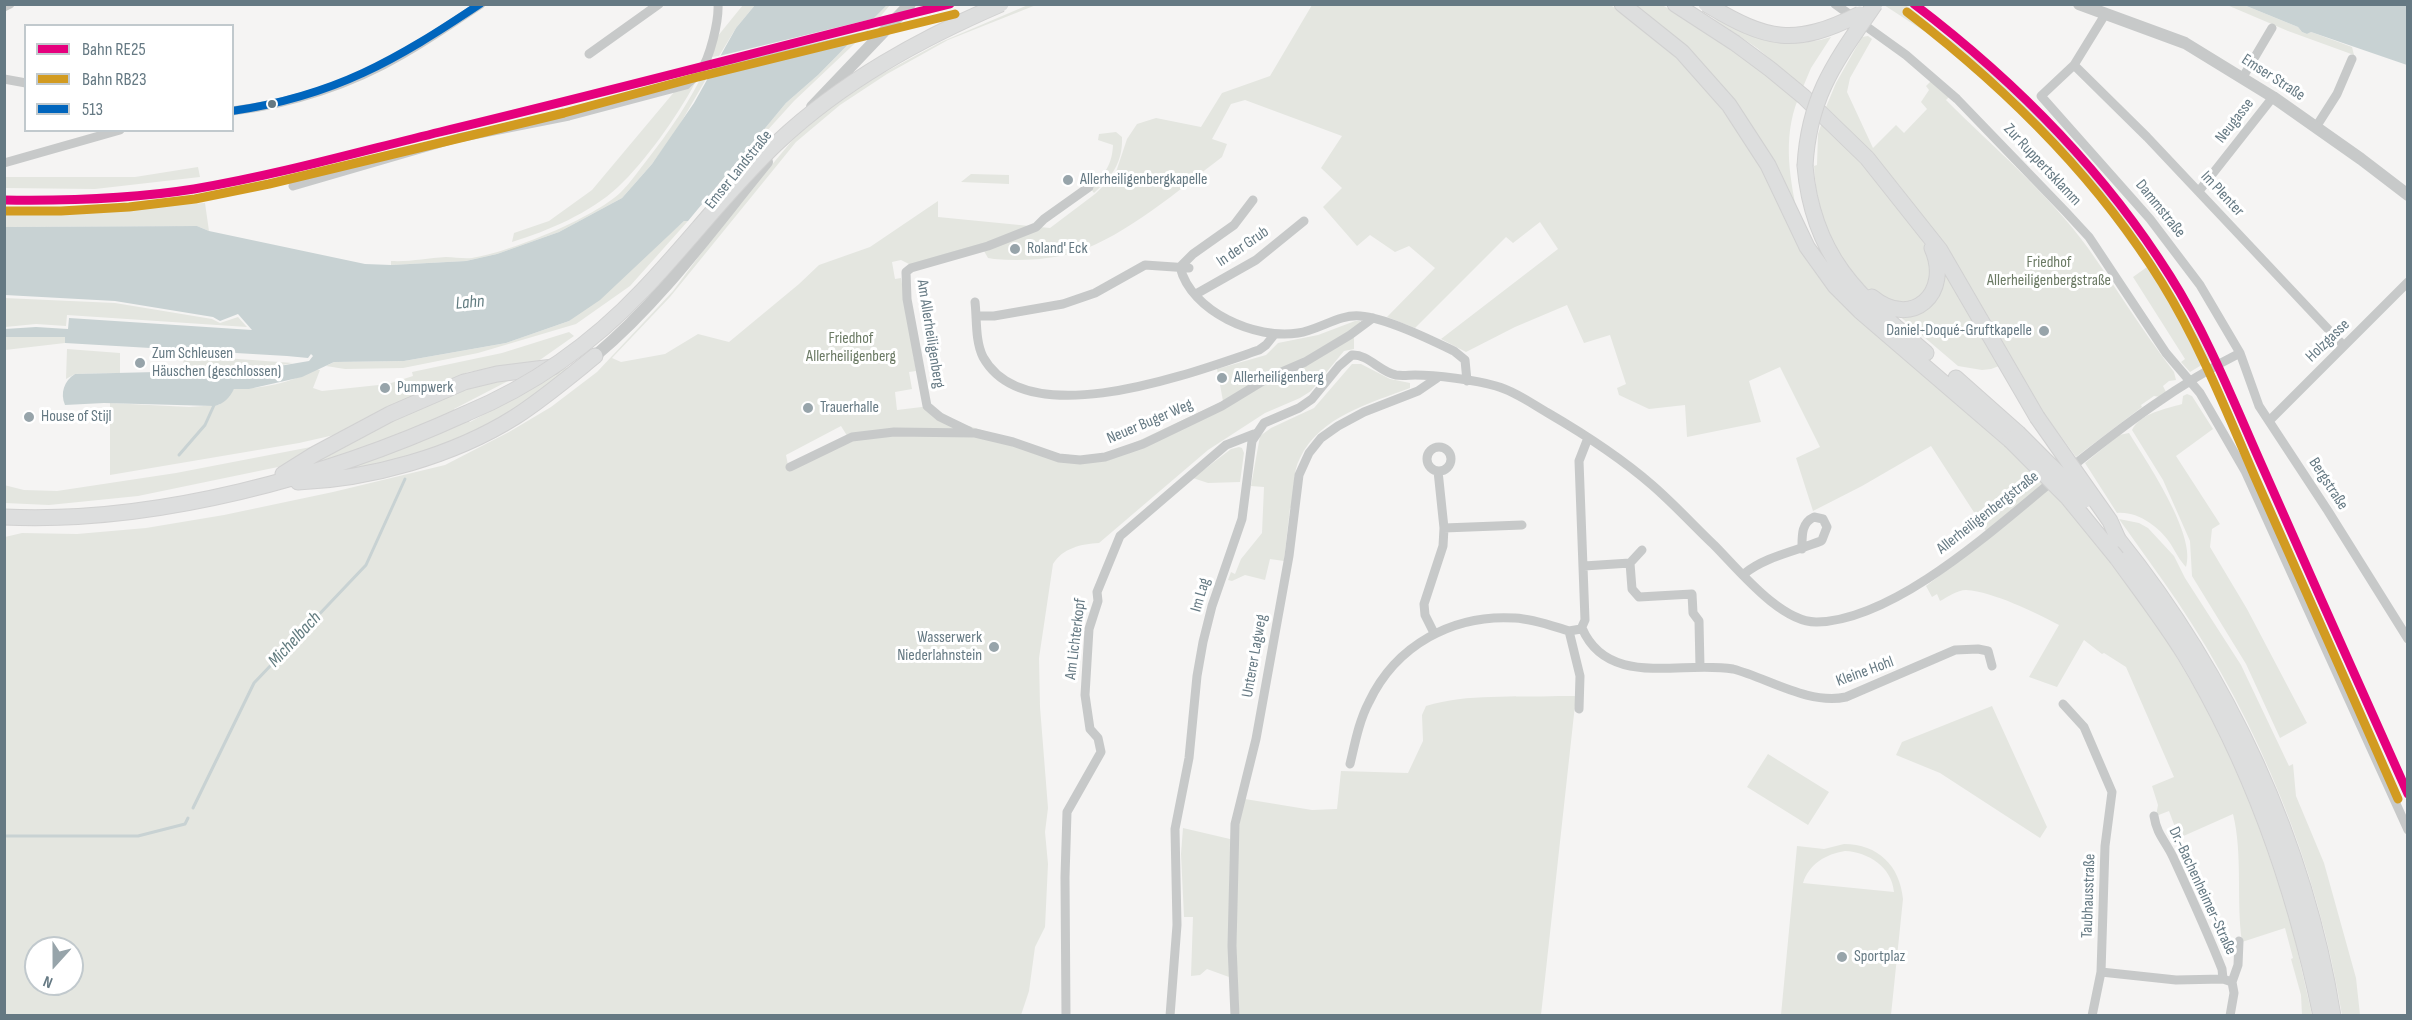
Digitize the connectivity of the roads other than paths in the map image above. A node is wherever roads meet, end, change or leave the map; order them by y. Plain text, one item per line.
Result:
1 (10, 4) edge
2 (481, 4) edge
3 (659, 4) edge
4 (718, 4) edge
5 (910, 4) edge
6 (1001, 4) edge
7 (1622, 4) edge
8 (1675, 4) edge
9 (1706, 4) edge
10 (1835, 4) edge
11 (1875, 4) edge
12 (2079, 4) edge
13 (4, 7) edge
14 (1864, 9) edge
15 (2106, 13) junction
16 (2272, 28) dead end
17 (589, 54) dead end
18 (2352, 59) dead end
19 (2074, 65) junction
20 (2243, 77) junction
21 (4, 79) edge
22 (24, 83) edge
23 (2273, 97) junction
24 (234, 111) edge
25 (2316, 127) junction
26 (113, 132) edge
27 (4, 163) edge
28 (1801, 167) junction
29 (293, 186) dead end
30 (1089, 187) dead end
31 (2199, 191) junction
32 (2408, 195) edge
33 (1253, 200) dead end
34 (1304, 220) dead end
35 (1921, 226) junction
36 (1824, 243) junction
37 (1185, 267) junction
38 (2408, 282) edge
39 (1197, 294) junction
40 (975, 302) dead end
41 (1860, 310) junction
42 (977, 316) junction
43 (1373, 318) junction
44 (1274, 335) junction
45 (2344, 346) junction
46 (2237, 354) junction
47 (595, 356) junction
48 (1437, 378) junction
49 (1467, 381) junction
50 (2189, 382) junction
51 (2269, 421) junction
52 (975, 433) junction
53 (1254, 434) junction
54 (2014, 436) junction
55 (1588, 438) junction
56 (790, 467) dead end
57 (1438, 471) dead end
58 (268, 484) junction
59 (4, 517) edge
60 (1522, 525) dead end
61 (1444, 528) junction
62 (1802, 549) dead end
63 (2121, 549) junction
64 (1642, 550) dead end
65 (1630, 563) junction
66 (1584, 566) junction
67 (1744, 574) junction
68 (1582, 628) junction
69 (2404, 629) edge
70 (1569, 631) junction
71 (1434, 633) junction
72 (2408, 639) edge
73 (1992, 666) dead end
74 (1700, 667) junction
75 (2063, 704) dead end
76 (1579, 709) dead end
77 (1350, 764) dead end
78 (2154, 816) dead end
79 (2408, 830) edge
80 (2239, 941) dead end
81 (2101, 972) junction
82 (2228, 980) junction
83 (1066, 1016) edge
84 (1170, 1016) edge
85 (1235, 1016) edge
86 (2092, 1016) edge
87 (2230, 1016) edge
88 (2321, 1016) edge
89 (2334, 1016) edge

1 - 13 street
2 - 24 street
3 - 17 street
4 - 29 street
5 - 47 street, Emser Landstraße
6 - 58 main road, bridge
7 - 41 main road
8 - 35 main road
9 - 14 main road, bridge
10 - 50 street, Zur Ruppertsklamm
11 - 28 main road, bridge
12 - 15 street
14 - 28 main road
15 - 19 street
15 - 20 street, Emser Straße
16 - 20 street
18 - 25 street
19 - 31 street, Im Plenter
19 - 46 street, Dammstraße
20 - 23 street, Emser Straße
21 - 22 street
23 - 25 street, Emser Straße
23 - 31 street, Neugasse
25 - 32 street, Emser Straße
26 - 27 street
28 - 36 main road
28 - 41 main road
30 - 52 street, Am Allerheiligenberg
31 - 45 street, Im Plenter
33 - 37 street
34 - 39 street, In der Grub
35 - 36 main road
35 - 63 main road, bridge
36 - 54 main road
37 - 39 street
37 - 42 street
38 - 45 street, Holzgasse
39 - 44 street
40 - 42 street
41 - 54 main road
42 - 44 street
43 - 44 street
43 - 49 street
43 - 52 street, Neuer Buger Weg
45 - 51 street, Holzgasse
46 - 50 street, Allerheiligenbergstraße
46 - 51 street, Bergstraße
47 - 58 main road
47 - 58 main road
48 - 49 street
48 - 53 street
48 - 85 street, Unterer Lagweg
49 - 55 street, Allerheiligenbergstraße
50 - 67 street, Allerheiligenbergstraße
50 - 79 street, Zur Ruppertsklamm
51 - 69 street, Bergstraße
52 - 56 street, Neuer Buger Weg
53 - 83 street, Am Lichterkopf
53 - 84 street, Im Lag
54 - 63 main road, bridge
55 - 66 street
55 - 67 street, Allerheiligenbergstraße
57 - 61 street
58 - 59 main road
60 - 61 street
61 - 71 street
62 - 67 street
63 - 88 main road
63 - 89 main road
64 - 65 street
65 - 66 street
65 - 74 street
66 - 68 street
68 - 70 street
68 - 74 street, Kleine Hohl
69 - 72 street, Bergstraße
70 - 71 street
70 - 76 street
71 - 77 street
73 - 74 street, Kleine Hohl
75 - 81 street, Taubhausstraße
78 - 82 street, Dr.-Bachenheimer-Straße
80 - 82 street
81 - 82 street
81 - 86 street, Taubhausstraße
82 - 87 street

